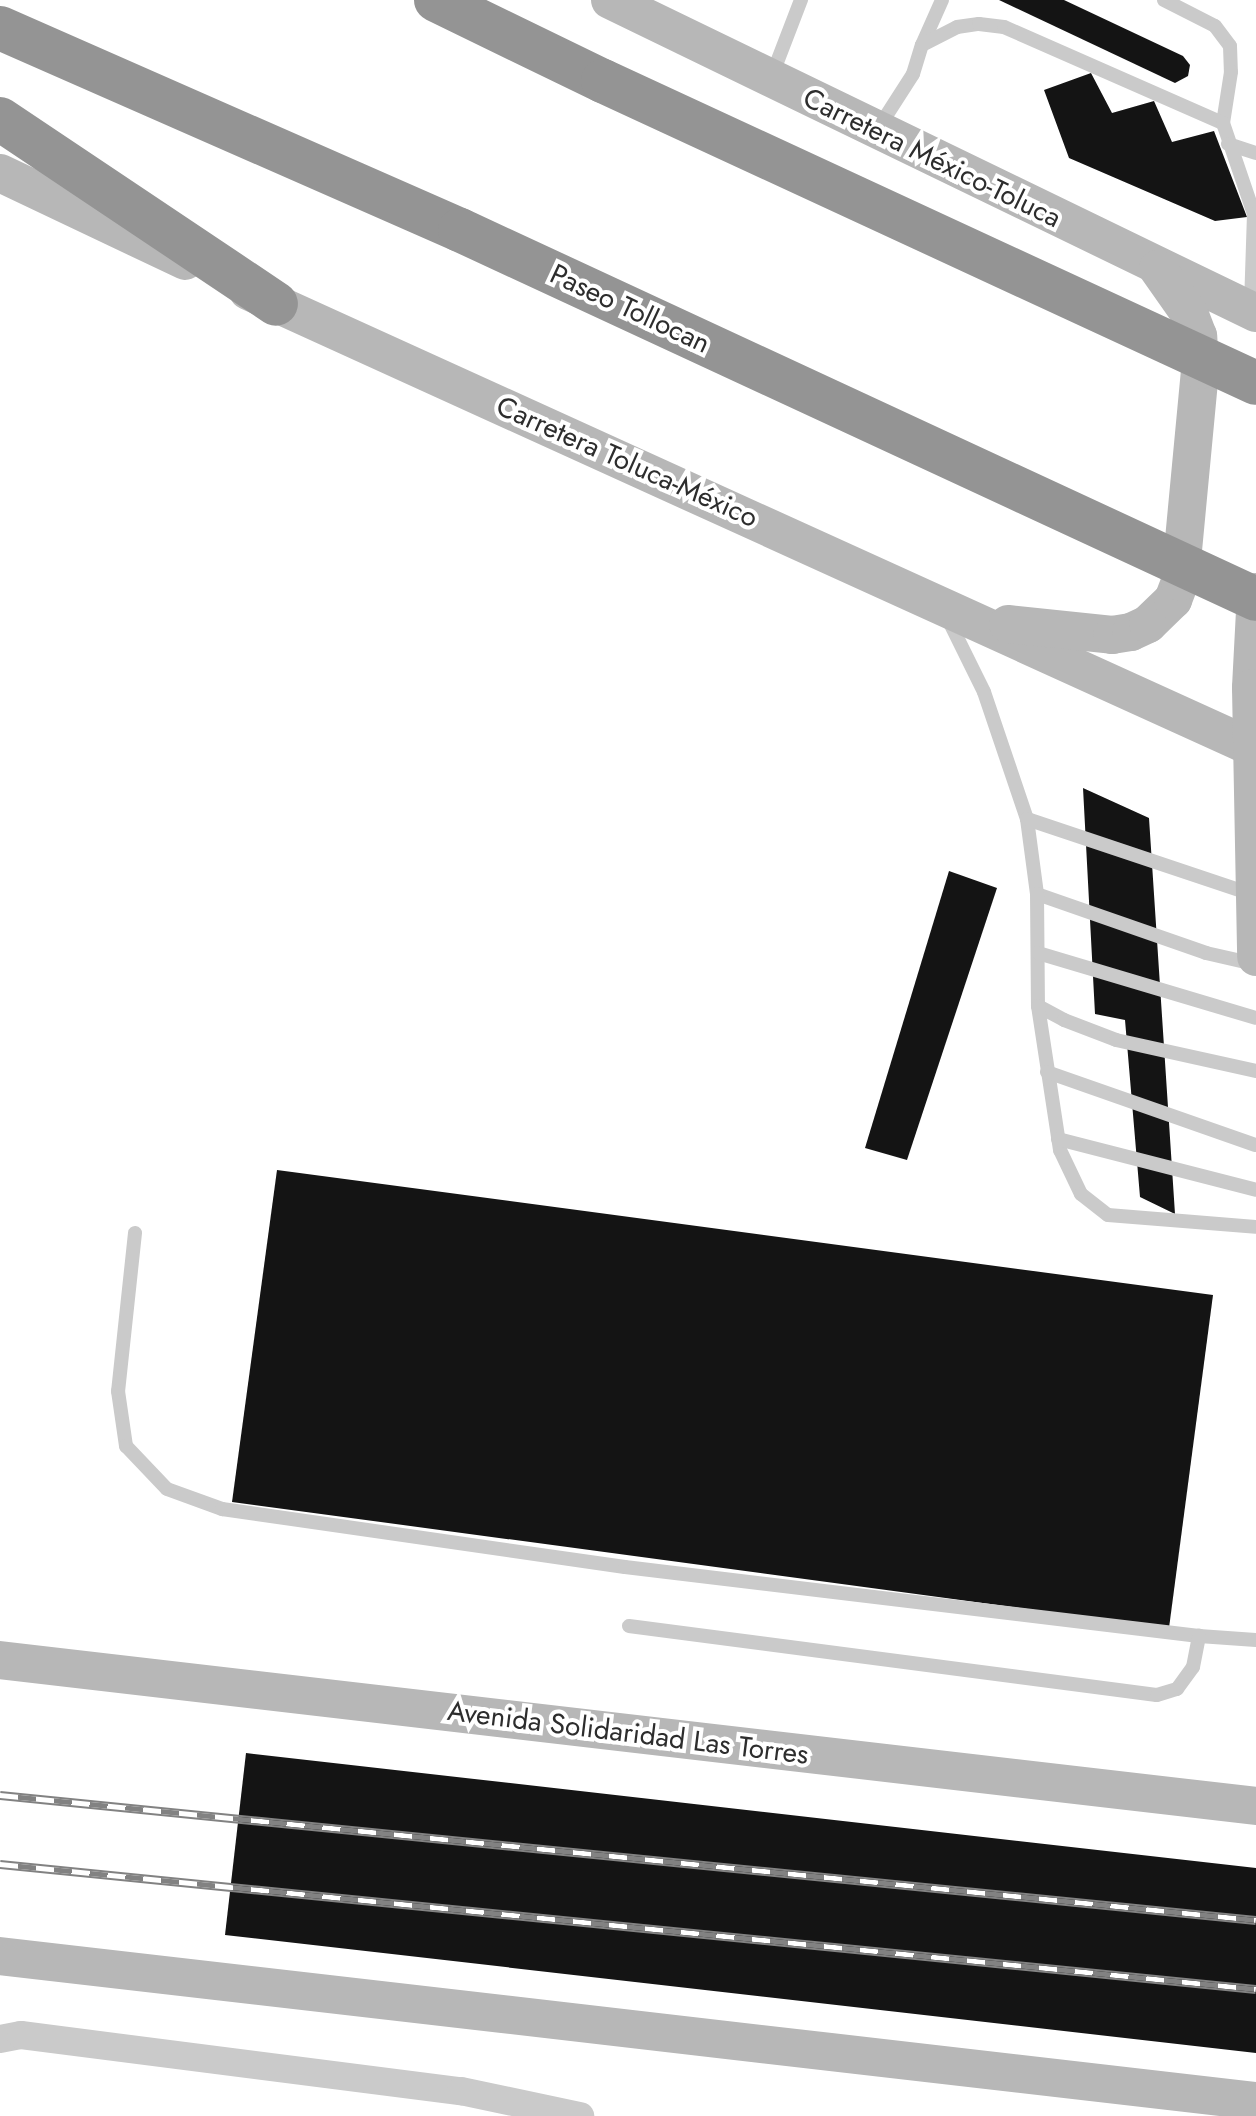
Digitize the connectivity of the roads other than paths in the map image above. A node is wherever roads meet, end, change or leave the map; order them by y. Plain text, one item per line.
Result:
1 (436, 0) edge
2 (610, 0) edge
3 (801, 0) edge
4 (942, 0) edge
5 (1164, 0) edge
6 (2, 29) edge
7 (922, 45) junction
8 (770, 79) junction
9 (0, 119) edge
10 (1223, 123) junction
11 (876, 130) junction
12 (1228, 144) junction
13 (1256, 153) edge
14 (0, 173) edge
15 (1156, 268) junction
16 (276, 304) junction
17 (1254, 312) edge
18 (1256, 383) edge
19 (1256, 592) edge
20 (1256, 599) edge
21 (941, 604) junction
22 (976, 620) junction
23 (1254, 748) edge
24 (1027, 819) junction
25 (1037, 894) junction
26 (1255, 896) edge
27 (1038, 953) junction
28 (1256, 957) edge
29 (1256, 964) edge
30 (1038, 1006) junction
31 (1256, 1018) edge
32 (1256, 1071) edge
33 (1047, 1072) junction
34 (1058, 1139) junction
35 (1256, 1145) edge
36 (1256, 1190) edge
37 (1256, 1227) edge
38 (135, 1233) dead end
39 (629, 1626) dead end
40 (1199, 1636) junction
41 (1256, 1640) edge
42 (0, 1660) edge
43 (1256, 1806) edge
44 (0, 1956) edge
45 (0, 2039) edge
46 (1256, 2101) edge
47 (580, 2116) edge

1 - 18 highway, bridge
2 - 8 main road, Carretera México-Toluca
3 - 8 lane
4 - 7 lane
5 - 10 lane
6 - 20 highway, Paseo Tollocan, bridge
7 - 10 lane
7 - 11 lane
8 - 11 main road, Carretera México-Toluca
9 - 16 highway
10 - 12 lane
11 - 15 main road, Carretera México-Toluca
12 - 13 lane
12 - 17 lane
14 - 16 main road, Carretera Toluca-México
15 - 17 main road, Carretera México-Toluca
15 - 22 main road
16 - 21 main road, Carretera Toluca-México
19 - 23 main road
21 - 22 main road, Carretera Toluca-México
21 - 24 lane
22 - 23 main road, Carretera Toluca-México
23 - 26 main road
24 - 25 lane
24 - 26 lane
25 - 27 lane
25 - 29 lane
26 - 28 main road
27 - 30 lane
27 - 31 lane
30 - 32 lane
30 - 33 lane
33 - 34 lane
33 - 35 lane
34 - 36 lane
34 - 37 lane
38 - 40 lane
39 - 40 lane
40 - 41 lane
42 - 43 main road, Avenida Solidaridad Las Torres
44 - 46 main road
45 - 47 street

